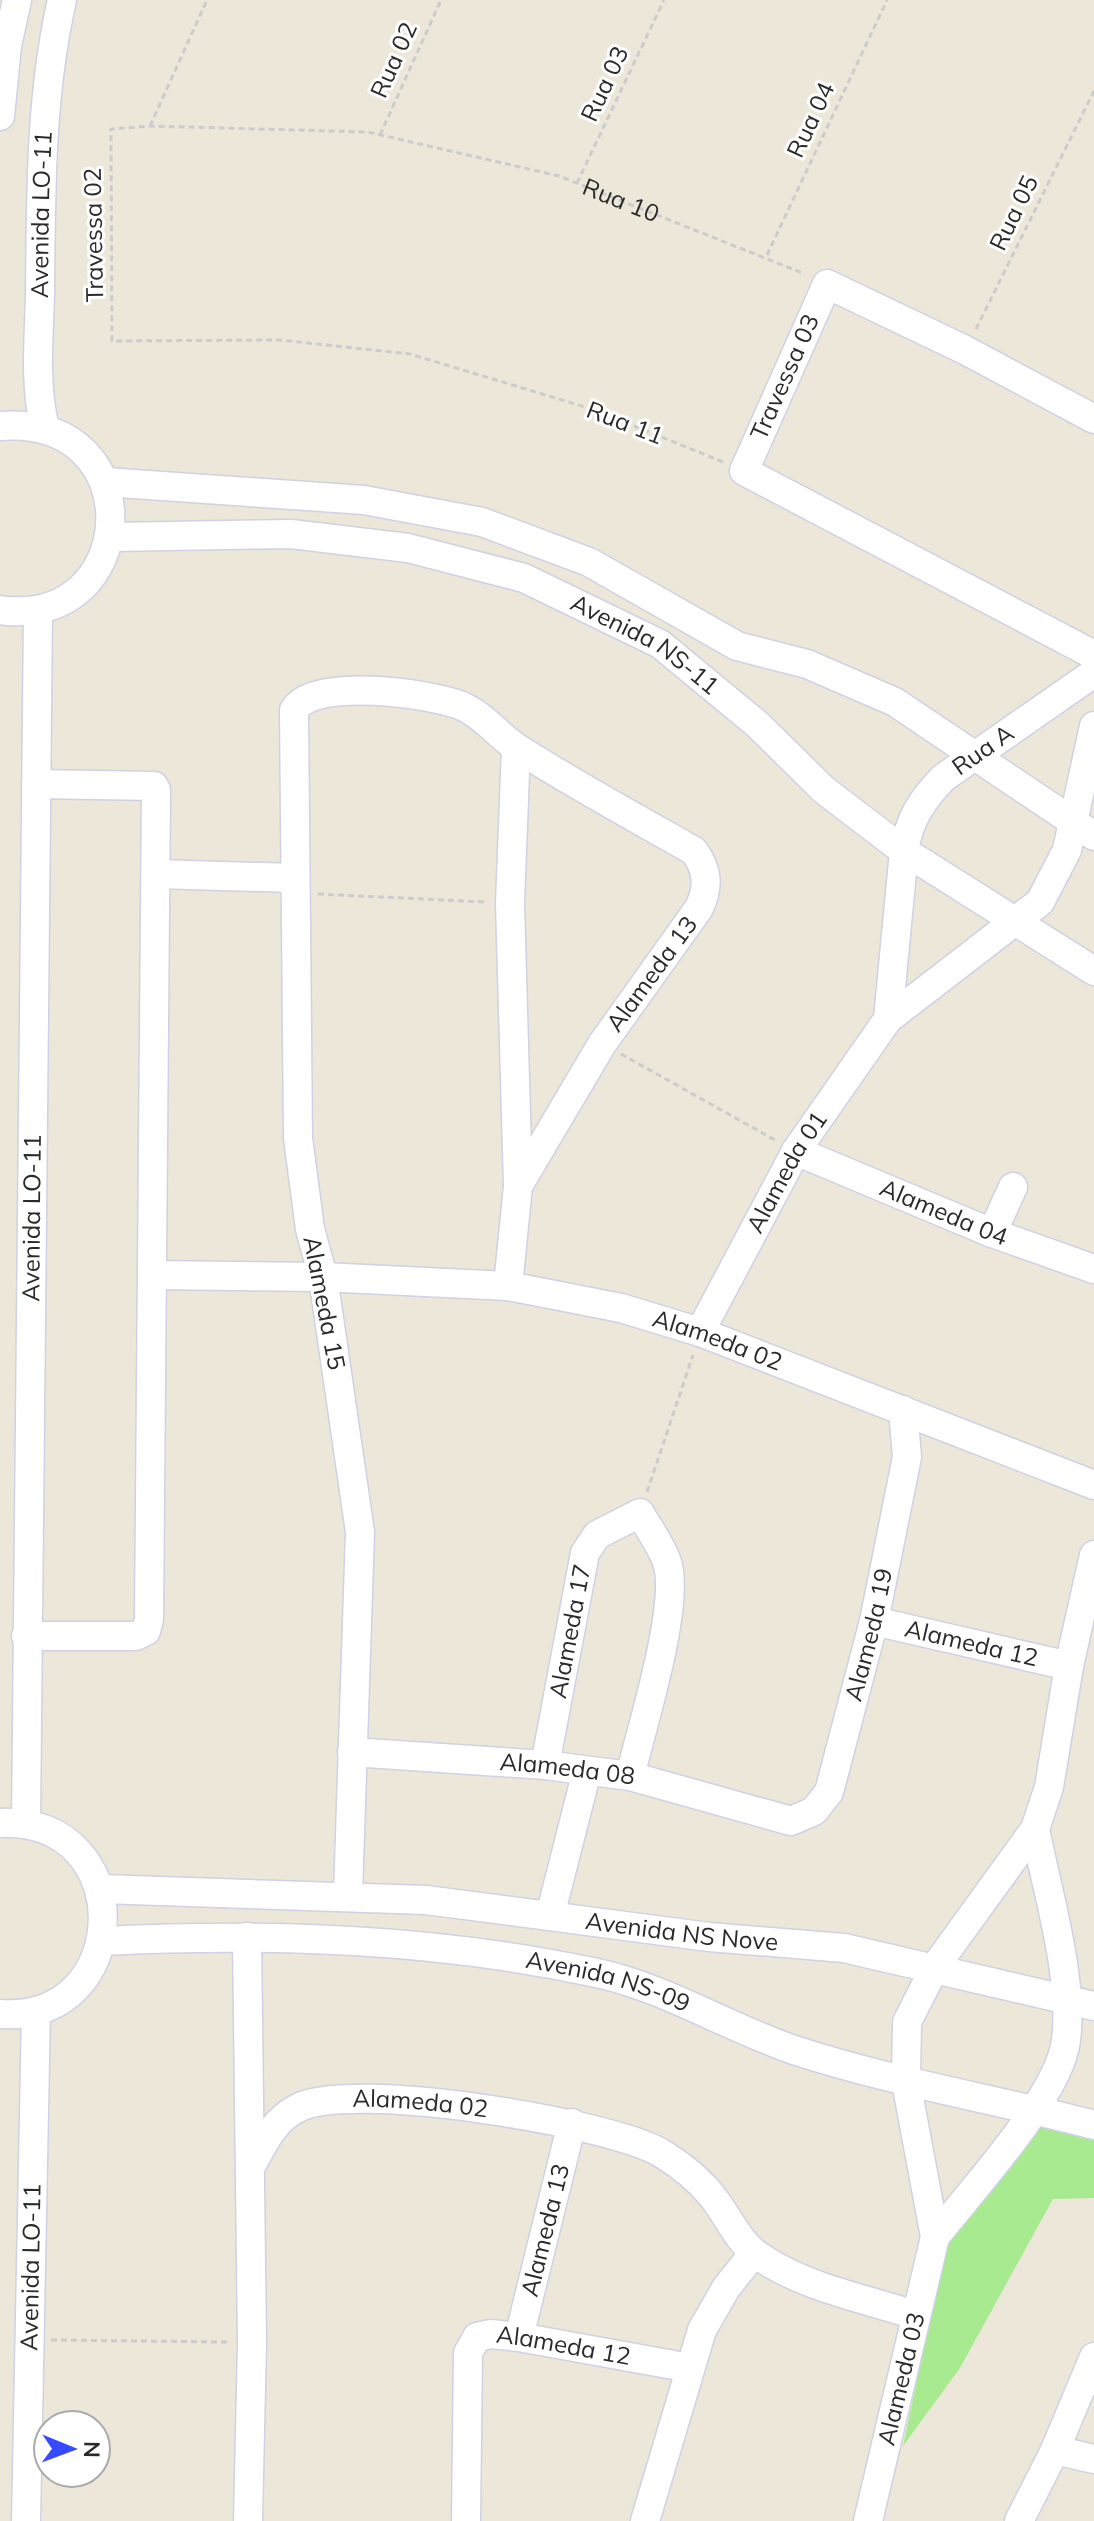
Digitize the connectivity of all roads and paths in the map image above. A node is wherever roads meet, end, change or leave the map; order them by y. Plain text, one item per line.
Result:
1 (17, 0) edge
2 (62, 0) edge
3 (207, 0) edge
4 (441, 0) edge
5 (664, 0) edge
6 (887, 0) edge
7 (1094, 91) edge
8 (0, 116) edge
9 (150, 126) junction
10 (111, 129) joint
11 (380, 135) junction
12 (577, 183) junction
13 (767, 255) junction
14 (827, 284) junction
15 (112, 341) joint
16 (965, 350) junction
17 (1094, 419) edge
18 (0, 426) edge
19 (45, 428) junction
20 (744, 471) junction
21 (105, 482) junction
22 (111, 537) junction
23 (0, 610) edge
24 (38, 610) junction
25 (1094, 655) edge
26 (1094, 673) edge
27 (294, 710) joint
28 (1094, 726) edge
29 (516, 748) junction
30 (973, 756) junction
31 (36, 784) junction
32 (1083, 828) edge
33 (904, 851) junction
34 (156, 874) junction
35 (294, 886) junction
36 (510, 903) junction
37 (1017, 922) junction
38 (1094, 971) edge
39 (888, 1019) junction
40 (602, 1044) junction
41 (796, 1151) junction
42 (518, 1186) junction
43 (1013, 1187) dead end
44 (992, 1233) junction
45 (1094, 1269) edge
46 (153, 1275) junction
47 (323, 1277) junction
48 (508, 1286) junction
49 (700, 1332) junction
50 (903, 1410) junction
51 (1094, 1485) edge
52 (640, 1513) junction
53 (1094, 1555) edge
54 (874, 1621) junction
55 (26, 1636) junction
56 (1069, 1666) junction
57 (352, 1752) junction
58 (545, 1765) junction
59 (587, 1771) junction
60 (630, 1776) junction
61 (776, 1819) joint
62 (13, 1824) edge
63 (1035, 1829) junction
64 (102, 1889) junction
65 (348, 1895) junction
66 (550, 1916) junction
67 (247, 1937) junction
68 (102, 1941) junction
69 (935, 1967) junction
70 (1067, 1997) junction
71 (1094, 2006) edge
72 (36, 2011) junction
73 (0, 2014) edge
74 (906, 2082) junction
75 (1034, 2109) junction
76 (572, 2123) junction
77 (1094, 2125) edge
78 (250, 2168) junction
79 (935, 2237) junction
80 (754, 2253) junction
81 (915, 2315) junction
82 (519, 2337) junction
83 (28, 2340) junction
84 (252, 2343) junction
85 (1094, 2357) edge
86 (690, 2368) junction
87 (1055, 2450) junction
88 (1094, 2459) edge
89 (26, 2521) edge
90 (248, 2521) edge
91 (466, 2521) edge
92 (645, 2521) edge
93 (868, 2521) edge
94 (1019, 2521) edge

1 - 8 street, Avenida LO-11
2 - 19 street, Avenida LO-11
3 - 9 path
4 - 11 path, Rua 02
5 - 12 path, Rua 03
6 - 13 path, Rua 04
7 - 16 path, Rua 05
9 - 10 path, Rua 10
9 - 11 path, Rua 10
10 - 15 path, Travessa 02
11 - 12 path, Rua 10
12 - 13 path, Rua 10
13 - 14 path, Rua 10
14 - 16 street
14 - 20 street, Travessa 03
15 - 20 path, Rua 11
16 - 17 street
18 - 19 street
19 - 21 street
20 - 25 street
21 - 22 street
21 - 30 street, Avenida NS-11
22 - 24 street
22 - 33 street, Avenida NS-11
23 - 24 street
24 - 31 street, Avenida LO-11
26 - 30 street, Rua A
27 - 29 street, Alameda 13
27 - 35 street, Alameda 15
28 - 32 street
29 - 36 street, Alameda 13
29 - 40 street, Alameda 13
30 - 32 street, Avenida NS-11
30 - 33 street, Rua A
31 - 34 street
31 - 55 street, Avenida LO-11
32 - 37 street
33 - 37 street, Avenida NS-11
33 - 39 street, Rua A
34 - 35 street
34 - 46 street
35 - 36 path
35 - 47 street, Alameda 15
36 - 42 street, Alameda 13
37 - 38 street, Avenida NS-11
37 - 39 street
39 - 41 street, Alameda 01
40 - 41 path
40 - 42 street, Alameda 13
41 - 44 street, Alameda 04
41 - 49 street, Alameda 01
42 - 48 street, Alameda 13
43 - 44 street
44 - 45 street, Alameda 04
46 - 47 street, Alameda 02
46 - 55 street
47 - 48 street, Alameda 02
47 - 57 street, Alameda 15
48 - 49 street, Alameda 02
49 - 50 street, Alameda 02
49 - 52 path
50 - 51 street, Alameda 02
50 - 54 street, Alameda 19
52 - 58 street, Alameda 17
52 - 60 street
53 - 56 street
54 - 56 street, Alameda 12
54 - 61 street, Alameda 19
55 - 62 street, Avenida LO-11
56 - 63 street
57 - 58 street, Alameda 08
57 - 65 street, Alameda 15
58 - 59 street, Alameda 08
59 - 60 street, Alameda 08
59 - 66 street
60 - 61 street, Alameda 08
62 - 64 street
63 - 69 street
63 - 70 street
64 - 65 street, Avenida NS Nove
64 - 68 street
65 - 66 street, Avenida NS Nove
66 - 69 street, Avenida NS Nove
67 - 68 street, Avenida NS-09
67 - 74 street, Avenida NS-09
67 - 78 street
68 - 72 street
69 - 70 street, Avenida NS Nove
69 - 74 street
70 - 71 street, Avenida NS Nove
70 - 75 street
72 - 73 street
72 - 83 street, Avenida LO-11
74 - 75 street, Avenida NS-09
74 - 79 street
75 - 77 street, Avenida NS-09
75 - 79 street
76 - 78 street, Alameda 02
76 - 80 street, Alameda 02
76 - 82 street, Alameda 13
78 - 84 street, Alameda 02
79 - 81 street, Alameda 03
80 - 81 street, Alameda 02
80 - 86 street
81 - 93 street, Alameda 03
82 - 86 street, Alameda 12
82 - 91 street, Alameda 12
83 - 84 path
83 - 89 street, Avenida LO-11
84 - 90 street, Alameda 02
85 - 87 street
86 - 92 street
87 - 88 street
87 - 94 street

